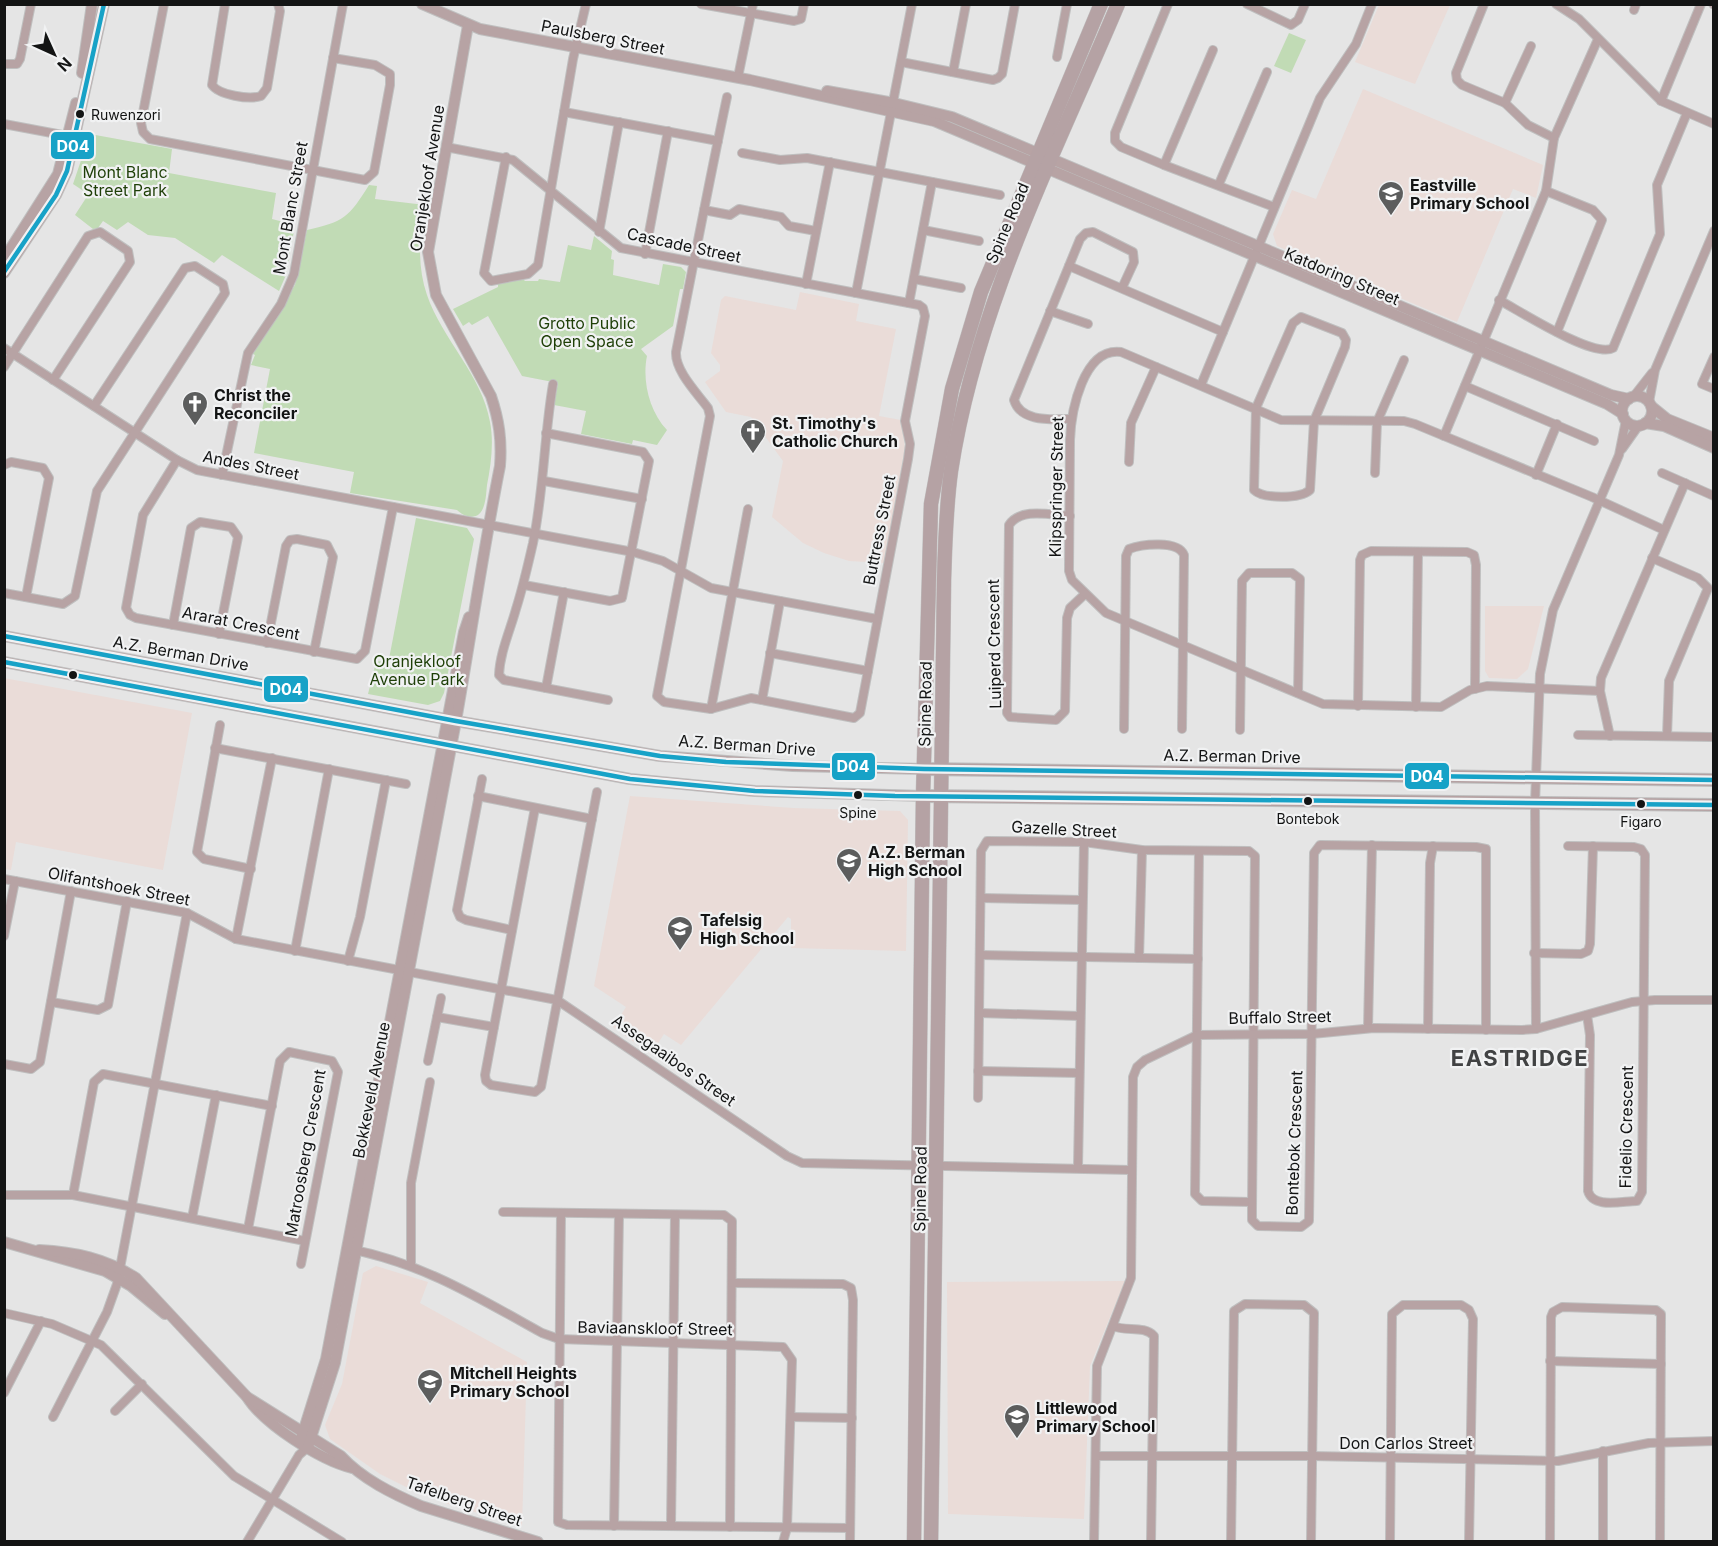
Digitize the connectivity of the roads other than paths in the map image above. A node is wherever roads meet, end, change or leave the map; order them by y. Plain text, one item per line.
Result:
1 (31, 4) edge
2 (92, 4) edge
3 (104, 4) edge
4 (164, 4) edge
5 (225, 4) edge
6 (278, 4) edge
7 (343, 4) edge
8 (422, 4) edge
9 (586, 4) edge
10 (701, 4) edge
11 (804, 4) edge
12 (912, 4) edge
13 (966, 4) edge
14 (1015, 4) edge
15 (1101, 4) edge
16 (1118, 4) edge
17 (1168, 4) edge
18 (1247, 4) edge
19 (1305, 4) edge
20 (1372, 4) edge
21 (1484, 4) edge
22 (1556, 4) edge
23 (1701, 4) edge
24 (1064, 5) edge
25 (1572, 8) edge
26 (752, 9) edge
27 (468, 25) junction
28 (1598, 39) junction
29 (1531, 46) dead end
30 (577, 48) junction
31 (1213, 50) dead end
32 (1057, 57) dead end
33 (333, 58) junction
34 (901, 62) junction
35 (4, 64) edge
36 (953, 72) junction
37 (1267, 72) dead end
38 (738, 77) junction
39 (727, 97) dead end
40 (1661, 101) junction
41 (1505, 103) junction
42 (892, 107) junction
43 (564, 112) junction
44 (1687, 113) junction
45 (620, 122) junction
46 (4, 124) edge
47 (1713, 124) edge
48 (668, 131) junction
49 (73, 137) junction
50 (1554, 138) junction
51 (718, 141) junction
52 (446, 147) junction
53 (742, 153) dead end
54 (506, 157) junction
55 (1036, 157) junction
56 (830, 162) junction
57 (1050, 163) junction
58 (1164, 165) junction
59 (312, 170) junction
60 (879, 171) junction
61 (932, 182) junction
62 (1219, 184) junction
63 (1546, 190) junction
64 (550, 191) junction
65 (1000, 195) dead end
66 (1274, 207) junction
67 (704, 210) junction
68 (923, 230) junction
69 (816, 231) junction
70 (1713, 231) edge
71 (599, 232) junction
72 (979, 241) dead end
73 (1258, 244) junction
74 (645, 254) junction
75 (1254, 256) junction
76 (4, 259) edge
77 (694, 263) junction
78 (1069, 266) junction
79 (4, 273) edge
80 (914, 279) junction
81 (806, 284) junction
82 (961, 288) dead end
83 (1122, 288) junction
84 (856, 293) junction
85 (1499, 300) junction
86 (909, 303) junction
87 (1050, 311) junction
88 (1088, 324) dead end
89 (1223, 332) junction
90 (1557, 332) junction
91 (1481, 345) junction
92 (4, 348) edge
93 (13, 354) junction
94 (1713, 357) edge
95 (1404, 360) dead end
96 (4, 367) edge
97 (1156, 367) junction
98 (1654, 370) junction
99 (53, 380) junction
100 (554, 384) dead end
101 (1201, 385) junction
102 (1465, 386) junction
103 (1713, 388) edge
104 (1631, 397) junction
105 (1650, 404) junction
106 (94, 406) junction
107 (1256, 408) junction
108 (1624, 417) junction
109 (1071, 419) junction
110 (1314, 421) junction
111 (1377, 422) junction
112 (1557, 424) junction
113 (1642, 424) junction
114 (134, 432) junction
115 (546, 433) junction
116 (1444, 436) junction
117 (1713, 438) edge
118 (1594, 441) dead end
119 (1713, 448) edge
120 (1619, 455) junction
121 (177, 460) junction
122 (1129, 462) dead end
123 (4, 465) edge
124 (1375, 473) dead end
125 (1662, 473) dead end
126 (222, 475) junction
127 (1536, 475) junction
128 (544, 482) junction
129 (1685, 483) junction
130 (1713, 496) edge
131 (642, 499) junction
132 (1599, 502) junction
133 (393, 507) junction
134 (748, 509) dead end
135 (1070, 516) junction
136 (488, 526) junction
137 (1664, 530) junction
138 (534, 534) junction
139 (633, 552) junction
140 (1418, 552) junction
141 (1652, 558) junction
142 (680, 571) junction
143 (524, 585) junction
144 (564, 592) junction
145 (732, 592) junction
146 (4, 593) edge
147 (1085, 594) junction
148 (26, 597) junction
149 (780, 601) junction
150 (877, 619) junction
151 (1124, 620) junction
152 (173, 625) junction
153 (219, 634) junction
154 (4, 636) edge
155 (267, 643) junction
156 (1181, 644) junction
157 (314, 652) junction
158 (770, 653) junction
159 (4, 662) edge
160 (868, 670) junction
161 (1242, 670) junction
162 (546, 688) junction
163 (1475, 689) junction
164 (1538, 689) junction
165 (1600, 691) junction
166 (1298, 693) junction
167 (608, 700) dead end
168 (762, 700) junction
169 (1358, 706) junction
170 (1416, 707) junction
171 (711, 709) junction
172 (451, 720) junction
173 (220, 725) dead end
174 (1124, 729) dead end
175 (1182, 729) dead end
176 (1240, 730) dead end
177 (1578, 735) dead end
178 (1610, 736) junction
179 (1667, 736) junction
180 (1713, 737) edge
181 (447, 744) junction
182 (215, 748) junction
183 (272, 758) junction
184 (329, 769) junction
185 (924, 769) junction
186 (941, 769) junction
187 (1536, 777) junction
188 (482, 779) dead end
189 (386, 780) junction
190 (1713, 780) edge
191 (406, 783) dead end
192 (597, 792) dead end
193 (478, 796) junction
194 (922, 796) junction
195 (941, 796) junction
196 (1535, 802) junction
197 (1713, 804) edge
198 (535, 808) junction
199 (592, 819) junction
200 (1084, 842) junction
201 (1372, 845) junction
202 (1433, 846) junction
203 (1568, 846) dead end
204 (1593, 846) junction
205 (1142, 850) junction
206 (1199, 850) junction
207 (251, 869) junction
208 (4, 879) edge
209 (15, 881) junction
210 (71, 891) junction
211 (981, 898) junction
212 (1082, 900) junction
213 (127, 902) junction
214 (187, 913) junction
215 (512, 930) junction
216 (4, 936) edge
217 (236, 939) junction
218 (295, 951) junction
219 (1534, 953) junction
220 (980, 955) junction
221 (1081, 957) junction
222 (1139, 958) junction
223 (1198, 959) junction
224 (348, 961) junction
225 (404, 970) junction
226 (501, 988) junction
227 (441, 998) dead end
228 (558, 1000) junction
229 (1713, 1000) edge
230 (1644, 1001) junction
231 (51, 1002) junction
232 (979, 1013) junction
233 (1587, 1015) junction
234 (1080, 1016) junction
235 (437, 1017) junction
236 (494, 1027) junction
237 (1368, 1028) junction
238 (1428, 1029) junction
239 (1536, 1029) junction
240 (1486, 1030) junction
241 (1255, 1034) junction
242 (1312, 1034) junction
243 (1197, 1035) junction
244 (428, 1061) dead end
245 (4, 1064) edge
246 (978, 1071) junction
247 (1079, 1072) junction
248 (430, 1082) dead end
249 (153, 1085) junction
250 (216, 1095) junction
251 (978, 1098) dead end
252 (272, 1106) junction
253 (919, 1166) junction
254 (936, 1166) junction
255 (1078, 1167) junction
256 (1131, 1170) junction
257 (4, 1195) edge
258 (73, 1195) junction
259 (1252, 1202) junction
260 (131, 1207) junction
261 (503, 1212) dead end
262 (561, 1213) junction
263 (619, 1214) junction
264 (675, 1215) junction
265 (192, 1218) junction
266 (248, 1229) junction
267 (305, 1241) junction
268 (4, 1242) edge
269 (351, 1249) junction
270 (301, 1264) dead end
271 (411, 1264) junction
272 (119, 1273) junction
273 (732, 1283) junction
274 (4, 1313) edge
275 (41, 1321) junction
276 (1113, 1326) junction
277 (559, 1339) junction
278 (93, 1340) junction
279 (616, 1342) junction
280 (674, 1344) junction
281 (732, 1345) junction
282 (1550, 1361) junction
283 (1661, 1364) junction
284 (142, 1384) junction
285 (4, 1393) edge
286 (115, 1411) dead end
287 (53, 1417) dead end
288 (791, 1418) junction
289 (852, 1418) junction
290 (306, 1440) junction
291 (1713, 1441) edge
292 (1660, 1442) junction
293 (1603, 1452) junction
294 (1153, 1454) junction
295 (1097, 1456) junction
296 (1311, 1456) junction
297 (1232, 1457) junction
298 (1391, 1457) junction
299 (1471, 1458) junction
300 (1551, 1461) junction
301 (272, 1499) junction
302 (614, 1526) junction
303 (671, 1526) junction
304 (730, 1527) junction
305 (787, 1528) junction
306 (850, 1528) junction
307 (247, 1542) edge
308 (342, 1542) edge
309 (538, 1542) edge
310 (783, 1542) edge
311 (850, 1542) edge
312 (914, 1542) edge
313 (931, 1542) edge
314 (1094, 1542) edge
315 (1151, 1542) edge
316 (1231, 1542) edge
317 (1311, 1542) edge
318 (1390, 1542) edge
319 (1469, 1542) edge
320 (1550, 1542) edge
321 (1603, 1542) edge
322 (1660, 1542) edge

1 - 35 street
2 - 49 street
3 - 49 street
4 - 59 street
5 - 6 street
7 - 33 street, Mont Blanc Street
8 - 27 street, Paulsberg Street
9 - 30 street
10 - 26 street
11 - 26 street
12 - 34 street
13 - 36 street
14 - 36 street
15 - 55 main road, Spine Road
16 - 57 main road, Spine Road
17 - 58 street
18 - 19 street
20 - 66 street
21 - 41 street
22 - 25 street
23 - 40 street
24 - 32 street
25 - 28 street
26 - 38 street
27 - 30 street, Paulsberg Street
27 - 52 street, Oranjekloof Avenue
28 - 40 street
28 - 50 street
29 - 41 street
30 - 38 street, Paulsberg Street
30 - 43 street
31 - 58 street
33 - 59 street, Mont Blanc Street
33 - 59 street
34 - 36 street
34 - 42 street
37 - 62 street
38 - 42 street, Paulsberg Street
39 - 51 street
40 - 44 street
41 - 50 street
42 - 55 street, Paulsberg Street
42 - 60 street
43 - 45 street
43 - 64 street
44 - 47 street
44 - 90 street
45 - 48 street
45 - 71 street
46 - 49 street
48 - 51 street
48 - 74 street
49 - 76 street
49 - 79 street
50 - 63 street
51 - 67 street
52 - 54 street, Cascade Street
52 - 136 street, Oranjekloof Avenue
53 - 56 street
54 - 64 street, Cascade Street
54 - 64 street
55 - 57 street, Paulsberg Street
55 - 185 main road, Spine Road
56 - 60 street
56 - 69 street
57 - 73 street, Katdoring Street
57 - 75 street, Katdoring Street
57 - 186 main road, Spine Road
58 - 62 street
59 - 126 street, Mont Blanc Street
60 - 61 street
60 - 84 street
61 - 65 street
61 - 68 street
62 - 66 street
63 - 85 street
63 - 90 street
64 - 71 street, Cascade Street
66 - 73 street
67 - 69 street
67 - 77 street
68 - 72 street
68 - 80 street
69 - 81 street
70 - 98 street
71 - 74 street, Cascade Street
73 - 75 street
73 - 91 street, Katdoring Street
74 - 77 street, Cascade Street
75 - 89 street
75 - 91 street, Katdoring Street
77 - 81 street, Cascade Street
77 - 142 street
78 - 83 street
78 - 83 street
78 - 87 street
80 - 82 street
80 - 86 street
81 - 84 street, Cascade Street
83 - 89 street
84 - 86 street, Cascade Street
85 - 90 street
85 - 91 street
86 - 150 street, Buttress Street
87 - 88 street
87 - 109 street
89 - 101 street
91 - 102 street
91 - 104 street, Katdoring Street
91 - 108 street, Katdoring Street
92 - 93 street, Andes Street
93 - 96 street
93 - 99 street, Andes Street
93 - 99 street
94 - 103 street
95 - 111 street
97 - 101 street, Klipspringer Street
97 - 109 street, Klipspringer Street
97 - 122 street
98 - 104 street
98 - 105 street
99 - 106 street, Andes Street
100 - 115 street
101 - 107 street, Klipspringer Street
102 - 112 street
102 - 116 street
104 - 105 street
104 - 108 street
105 - 113 street
105 - 117 street
106 - 114 street, Andes Street
106 - 114 street
107 - 110 street, Klipspringer Street
107 - 110 street
107 - 110 street
108 - 113 street
108 - 120 street
109 - 135 street, Klipspringer Street
110 - 111 street, Klipspringer Street
111 - 116 street, Klipspringer Street
111 - 124 street
112 - 118 street
112 - 127 street
113 - 119 street
113 - 120 street
114 - 121 street, Andes Street
114 - 148 street
115 - 128 street
115 - 131 street
116 - 127 street, Klipspringer Street
120 - 132 street
121 - 126 street, Andes Street
121 - 152 street, Ararat Crescent
123 - 148 street
125 - 129 street
126 - 133 street, Andes Street
127 - 132 street, Klipspringer Street
128 - 131 street
128 - 138 street
129 - 130 street
129 - 137 street
131 - 139 street
132 - 137 street, Klipspringer Street
132 - 164 street
133 - 136 street, Andes Street
133 - 157 street, Ararat Crescent
134 - 145 street
135 - 147 street, Klipspringer Street
135 - 147 street, Luiperd Crescent
136 - 138 street, Andes Street
136 - 172 street, Oranjekloof Avenue
137 - 141 street
138 - 139 street, Andes Street
138 - 143 street
139 - 142 street, Andes Street
139 - 144 street
140 - 163 street
140 - 169 street
140 - 170 street
141 - 165 street
141 - 179 street
142 - 145 street, Andes Street
142 - 171 street
143 - 144 street
143 - 162 street
144 - 162 street
145 - 149 street, Andes Street
145 - 171 street
146 - 148 street
147 - 151 street, Klipspringer Street
149 - 150 street, Andes Street
149 - 158 street
150 - 160 street, Buttress Street
151 - 156 street, Klipspringer Street
151 - 156 street
151 - 174 street
152 - 153 street, Ararat Crescent
152 - 153 street
153 - 155 street, Ararat Crescent
154 - 172 street, A.Z. Berman Drive
155 - 157 street, Ararat Crescent
155 - 157 street
156 - 161 street, Klipspringer Street
156 - 175 street
158 - 160 street
158 - 168 street
159 - 181 street
160 - 168 street, Buttress Street
161 - 166 street, Klipspringer Street
161 - 166 street
161 - 176 street
162 - 167 street
163 - 164 street, Klipspringer Street
163 - 170 street, Klipspringer Street
164 - 165 street, Klipspringer Street
164 - 187 street
165 - 178 street
166 - 169 street, Klipspringer Street
168 - 171 street
169 - 170 street, Klipspringer Street
172 - 181 street, Oranjekloof Avenue
172 - 185 street, A.Z. Berman Drive
173 - 182 street
177 - 178 street
178 - 179 street
179 - 180 street
181 - 194 street
181 - 225 street, Bokkeveld Avenue
182 - 183 street
182 - 207 street
183 - 184 street
183 - 207 street
184 - 189 street
184 - 218 street
185 - 186 main road, A.Z. Berman Drive
185 - 194 main road, Spine Road
186 - 187 main road, A.Z. Berman Drive
186 - 195 main road, Spine Road
187 - 190 main road, A.Z. Berman Drive
187 - 196 street
188 - 193 street
189 - 191 street
189 - 224 street
192 - 199 street
193 - 198 street
193 - 215 street
194 - 195 main road
194 - 253 main road, Spine Road
195 - 196 main road
195 - 254 main road, Spine Road
196 - 197 main road
196 - 219 street
198 - 199 street
198 - 215 street
199 - 228 street
200 - 205 street, Gazelle Street
200 - 211 street, Gazelle Street
200 - 212 street
201 - 202 street
201 - 237 street
201 - 242 street
202 - 238 street
202 - 240 street
203 - 204 street
204 - 219 street
204 - 230 street
205 - 206 street, Gazelle Street
205 - 222 street
206 - 223 street
206 - 241 street, Gazelle Street
207 - 217 street
208 - 209 street, Olifantshoek Street
209 - 210 street, Olifantshoek Street
209 - 216 street
210 - 213 street, Olifantshoek Street
210 - 231 street
211 - 212 street
211 - 220 street, Gazelle Street
212 - 221 street
213 - 214 street, Olifantshoek Street
213 - 231 street
214 - 217 street, Olifantshoek Street
214 - 249 street
215 - 226 street
217 - 218 street, Olifantshoek Street
218 - 224 street, Olifantshoek Street
219 - 239 street
220 - 221 street
220 - 232 street, Gazelle Street
221 - 222 street
221 - 234 street
222 - 223 street
223 - 243 street
224 - 225 street, Olifantshoek Street
225 - 226 street, Assegaaibos Street
225 - 269 street, Bokkeveld Avenue
226 - 228 street, Assegaaibos Street
226 - 236 street
227 - 235 street
228 - 236 street
228 - 253 street, Assegaaibos Street
229 - 230 street, Buffalo Street
230 - 233 street, Buffalo Street
230 - 233 street, Fidelio Crescent
231 - 245 street
232 - 234 street
232 - 246 street, Gazelle Street
233 - 239 street, Buffalo Street
234 - 247 street
235 - 236 street
235 - 244 street
237 - 238 street, Buffalo Street
237 - 242 street, Buffalo Street
238 - 240 street, Buffalo Street
239 - 240 street, Buffalo Street
241 - 242 street, Buffalo Street
241 - 243 street, Buffalo Street
241 - 259 street, Bontebok Crescent
242 - 259 street, Bontebok Crescent
243 - 256 street, Buffalo Street
243 - 259 street
246 - 247 street
246 - 251 street, Gazelle Street
247 - 255 street
248 - 271 street
249 - 250 street
249 - 258 street
249 - 260 street
250 - 252 street
250 - 265 street
252 - 266 street, Matroosberg Crescent
252 - 267 street, Matroosberg Crescent
253 - 254 street, Assegaaibos Street
253 - 312 main road, Spine Road
254 - 255 street, Assegaaibos Street
254 - 313 main road, Spine Road
255 - 256 street, Assegaaibos Street
256 - 276 street, Buffalo Street
257 - 258 street
258 - 260 street
260 - 265 street
260 - 272 street
261 - 262 street
262 - 263 street
262 - 277 street
263 - 264 street
263 - 279 street
264 - 273 street
264 - 280 street
265 - 266 street
266 - 267 street
267 - 270 street, Matroosberg Crescent
268 - 272 street, Tafelberg Street
269 - 271 street, Baviaanskloof Street
269 - 290 street, Bokkeveld Avenue
271 - 277 street, Baviaanskloof Street
272 - 278 street
272 - 290 street, Tafelberg Street
273 - 281 street
273 - 289 street
274 - 275 street
275 - 278 street
275 - 285 street
276 - 294 street
276 - 295 street, Buffalo Street
277 - 279 street, Baviaanskloof Street
277 - 302 street
278 - 284 street
278 - 287 street
279 - 280 street, Baviaanskloof Street
279 - 302 street
280 - 281 street, Baviaanskloof Street
280 - 303 street
281 - 288 street, Baviaanskloof Street
281 - 304 street
282 - 283 street
282 - 283 street
282 - 300 street
283 - 292 street
284 - 286 street
284 - 301 street
288 - 289 street
288 - 305 street, Baviaanskloof Street
289 - 306 street
290 - 301 street
290 - 309 street, Tafelberg Street
291 - 292 street, Don Carlos Street
292 - 293 street, Don Carlos Street
292 - 322 street
293 - 300 street, Don Carlos Street
293 - 321 street
294 - 295 street, Don Carlos Street
294 - 297 street, Don Carlos Street
294 - 315 street
295 - 314 street, Buffalo Street
296 - 297 street, Don Carlos Street
296 - 297 street
296 - 298 street, Don Carlos Street
296 - 317 street
297 - 316 street
298 - 299 street, Don Carlos Street
298 - 299 street
298 - 318 street
299 - 300 street, Don Carlos Street
299 - 319 street
300 - 320 street
301 - 307 street
301 - 308 street
302 - 303 street
303 - 304 street
304 - 305 street
305 - 306 street
305 - 310 street, Baviaanskloof Street
306 - 311 street

